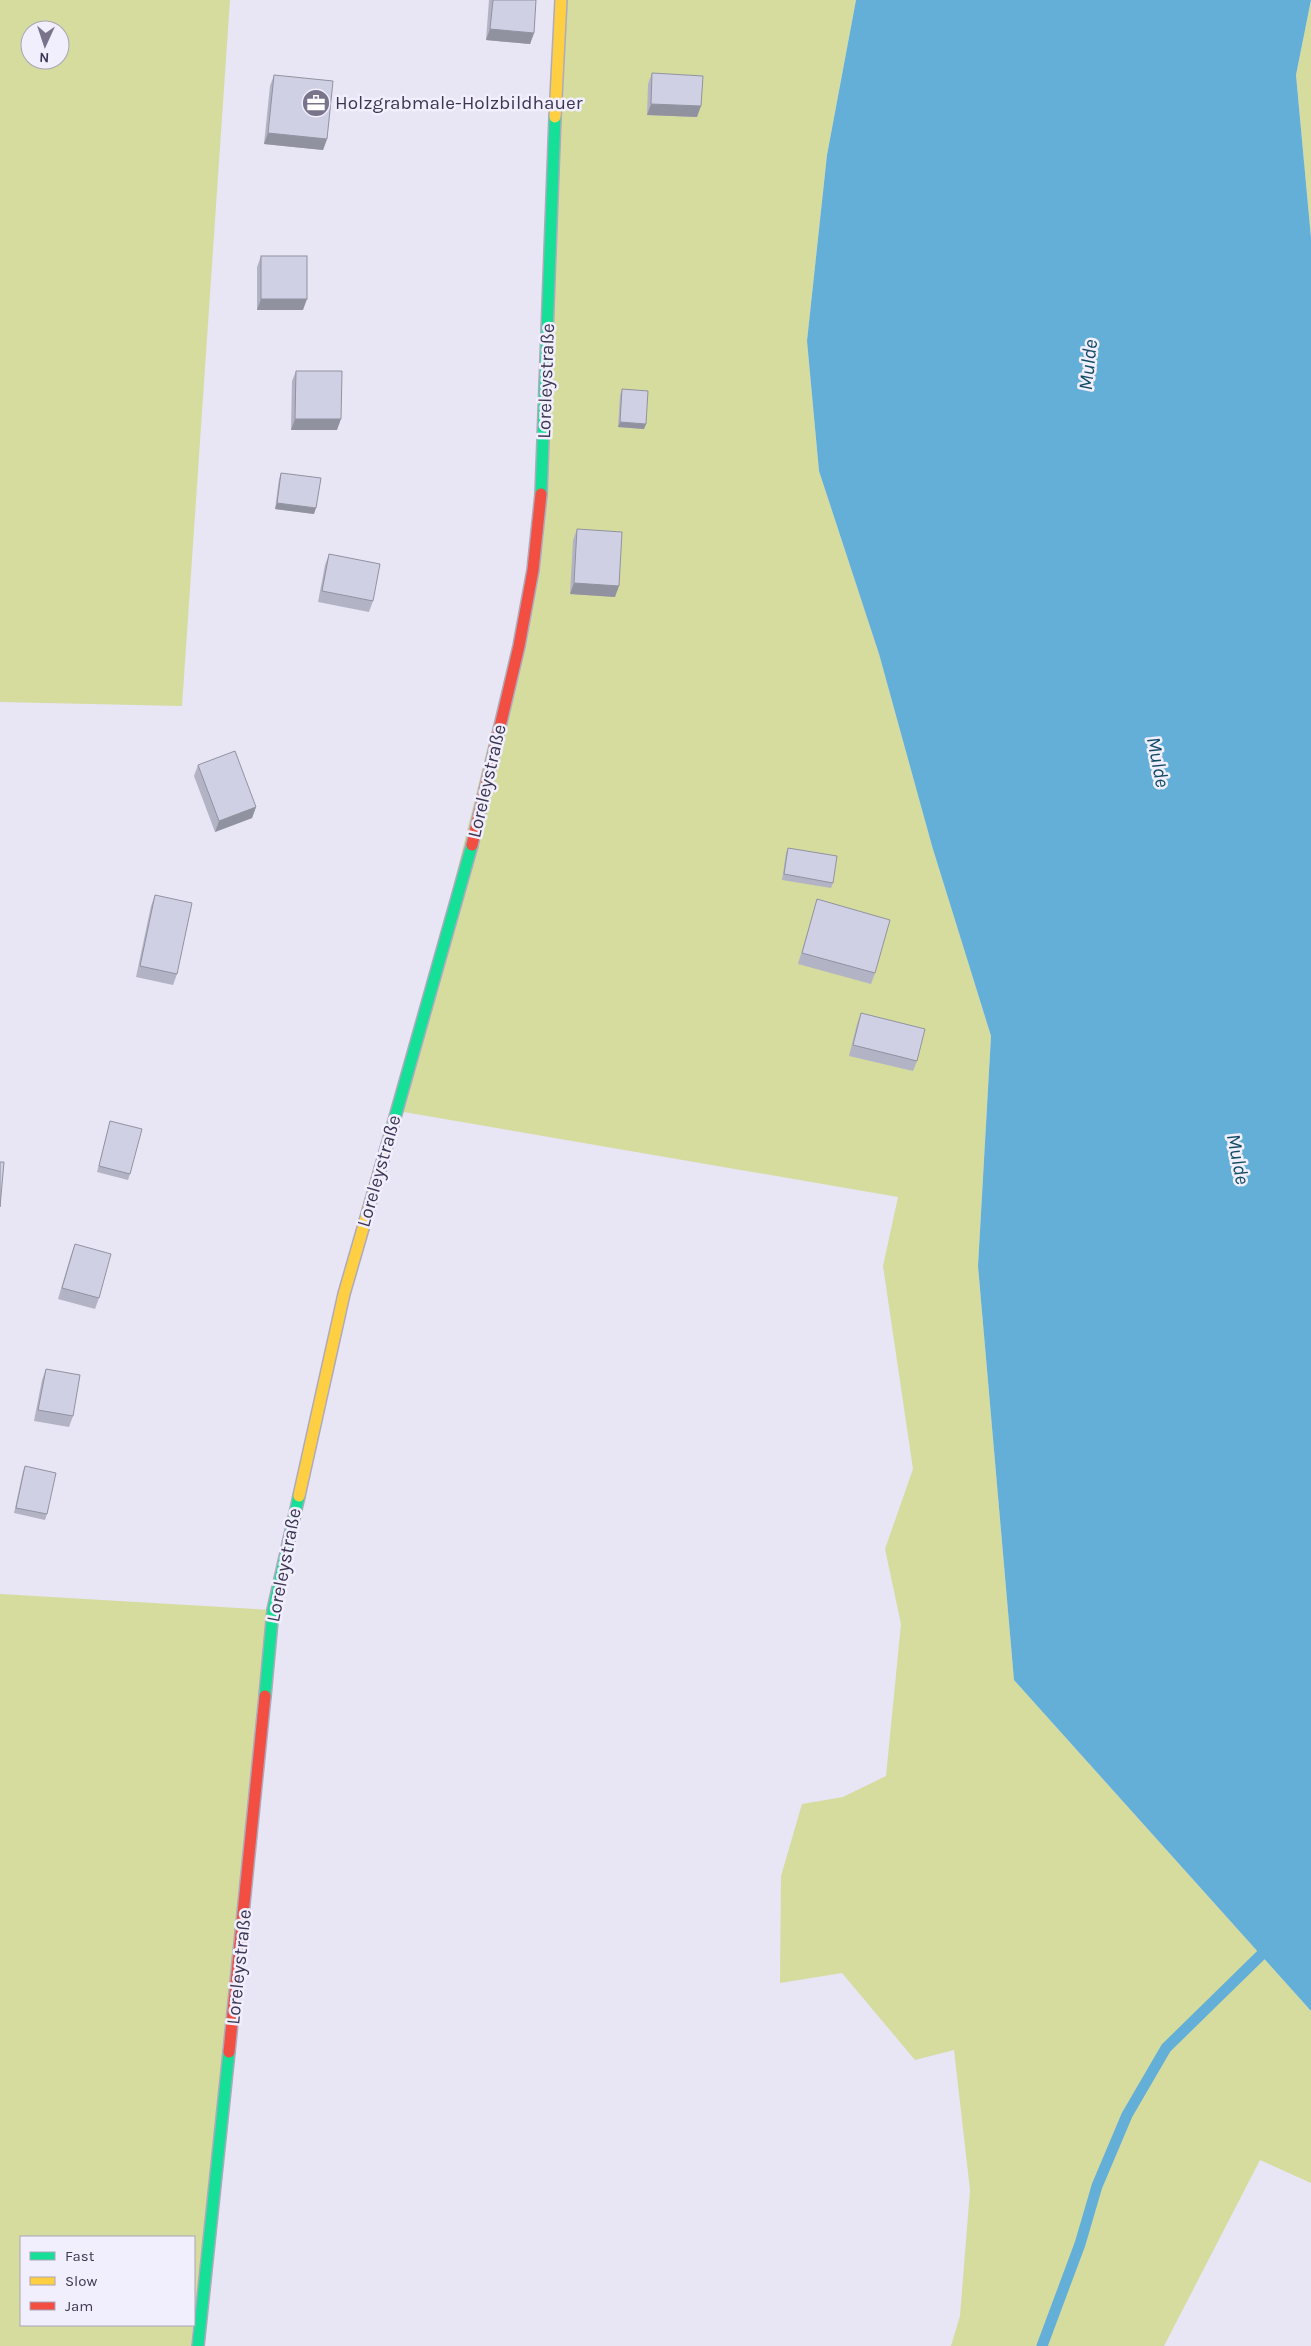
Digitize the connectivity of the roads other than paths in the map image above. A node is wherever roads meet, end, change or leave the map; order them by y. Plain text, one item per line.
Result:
1 (561, 0) edge
2 (198, 2346) edge

1 - 2 street, Loreleystraße

